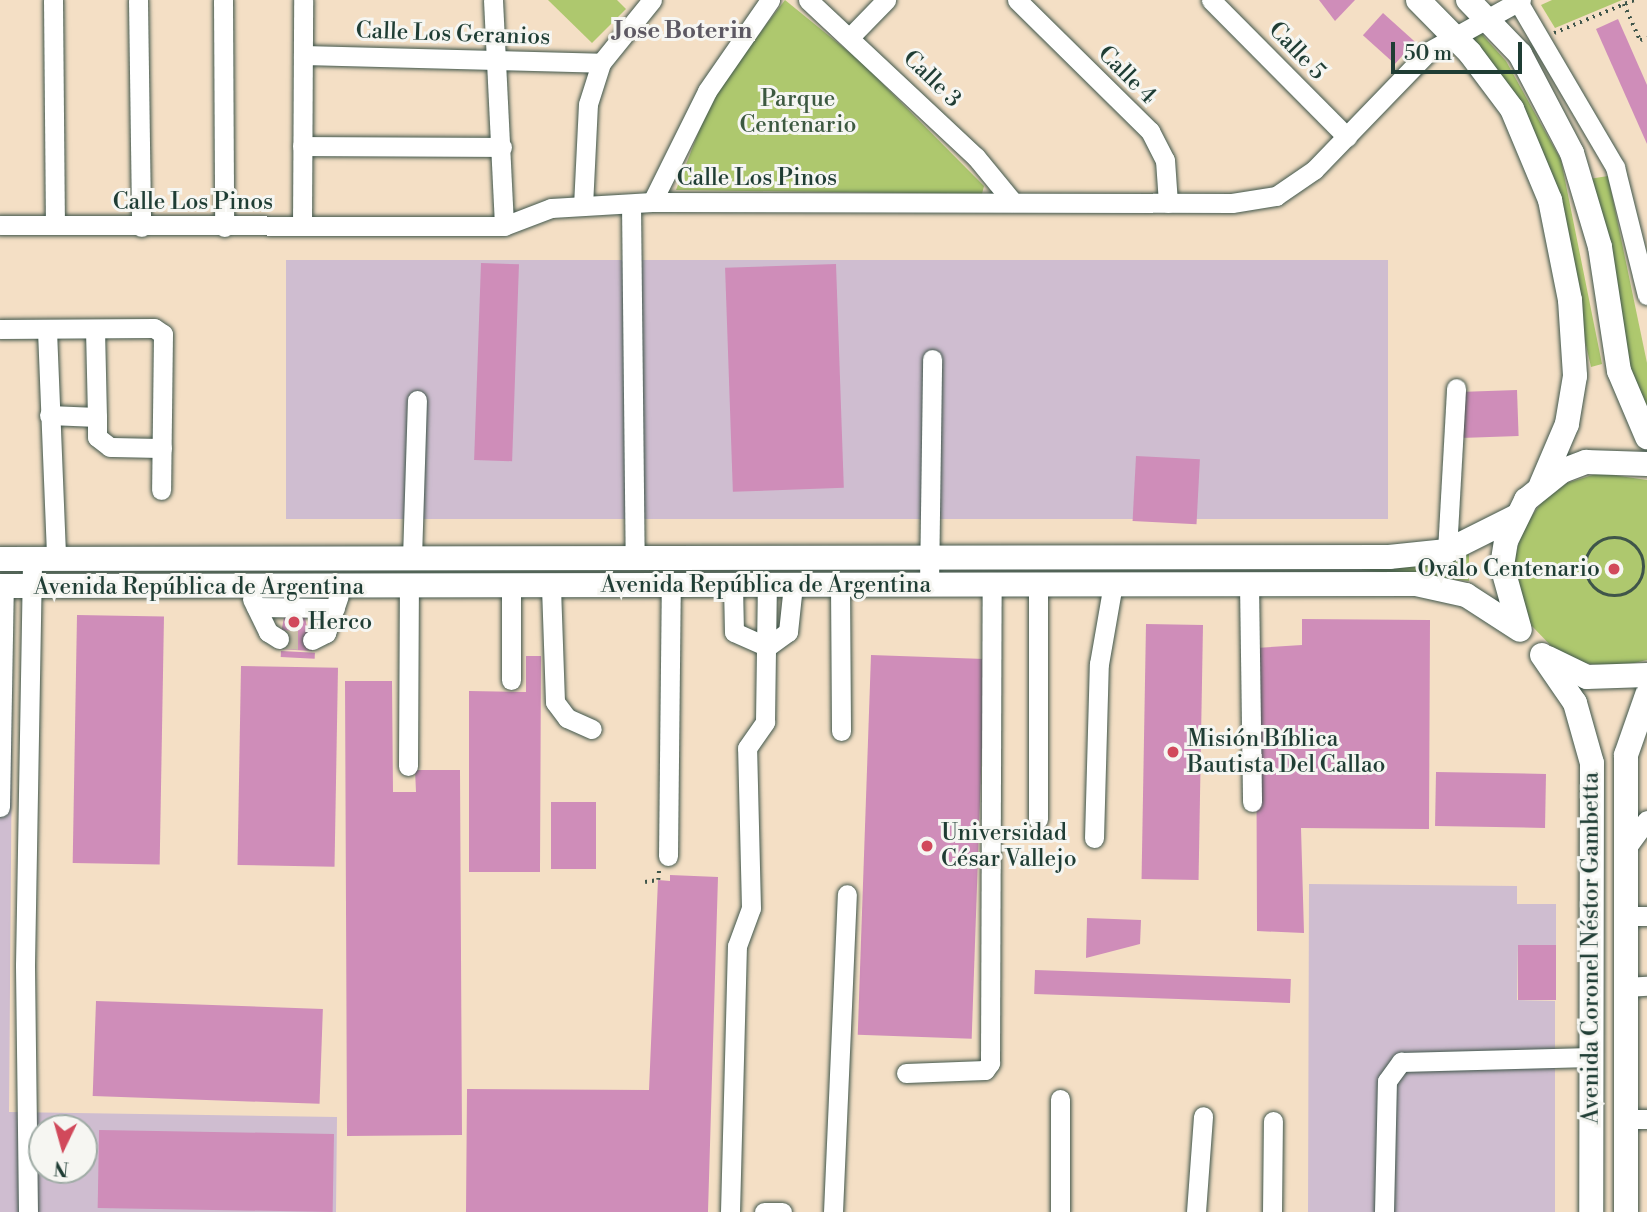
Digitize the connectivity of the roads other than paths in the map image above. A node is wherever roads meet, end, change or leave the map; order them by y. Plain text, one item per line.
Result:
1 (53, 0) edge
2 (138, 0) edge
3 (223, 0) edge
4 (303, 0) edge
5 (493, 0) edge
6 (652, 0) edge
7 (769, 0) edge
8 (808, 0) edge
9 (886, 0) edge
10 (1017, 0) edge
11 (1211, 0) edge
12 (1418, 0) edge
13 (1519, 1) edge
14 (1477, 8) edge
15 (1452, 33) junction
16 (852, 35) junction
17 (303, 55) junction
18 (499, 60) junction
19 (601, 63) junction
20 (1347, 137) junction
21 (302, 146) junction
22 (502, 147) junction
23 (652, 202) junction
24 (1013, 202) junction
25 (1168, 203) junction
26 (631, 204) junction
27 (583, 206) junction
28 (0, 225) edge
29 (54, 225) junction
30 (302, 226) junction
31 (505, 226) junction
32 (224, 227) junction
33 (141, 228) junction
34 (1641, 230) edge
35 (1647, 295) edge
36 (95, 328) junction
37 (0, 329) edge
38 (47, 330) junction
39 (932, 359) dead end
40 (1455, 388) dead end
41 (417, 400) dead end
42 (49, 415) junction
43 (97, 417) junction
44 (1647, 438) edge
45 (162, 449) junction
46 (1647, 464) edge
47 (1541, 485) junction
48 (161, 490) dead end
49 (1515, 517) junction
50 (1447, 551) junction
51 (1198, 557) junction
52 (1344, 557) junction
53 (412, 558) junction
54 (635, 558) junction
55 (929, 558) junction
56 (1016, 558) junction
57 (0, 559) edge
58 (44, 559) junction
59 (1249, 583) junction
60 (1344, 583) junction
61 (929, 584) junction
62 (1015, 584) junction
63 (1112, 584) junction
64 (1199, 584) junction
65 (767, 585) junction
66 (840, 585) junction
67 (2, 586) edge
68 (32, 586) junction
69 (671, 586) junction
70 (733, 586) junction
71 (793, 586) junction
72 (409, 587) junction
73 (511, 587) junction
74 (551, 587) junction
75 (252, 598) junction
76 (338, 598) junction
77 (1520, 629) junction
78 (279, 639) dead end
79 (312, 640) dead end
80 (767, 647) junction
81 (1542, 654) junction
82 (1647, 675) edge
83 (511, 680) dead end
84 (1647, 695) edge
85 (592, 729) dead end
86 (841, 731) dead end
87 (408, 766) dead end
88 (1252, 802) dead end
89 (0, 807) edge
90 (1038, 820) dead end
91 (1647, 820) edge
92 (1094, 838) dead end
93 (1625, 850) junction
94 (668, 856) dead end
95 (847, 894) dead end
96 (1636, 916) edge
97 (1636, 986) edge
98 (1591, 1057) junction
99 (906, 1073) dead end
100 (1060, 1099) dead end
101 (1203, 1116) dead end
102 (1636, 1119) edge
103 (1273, 1121) dead end
104 (29, 1212) edge
105 (730, 1212) edge
106 (764, 1212) edge
107 (782, 1212) edge
108 (832, 1212) edge
109 (1059, 1212) edge
110 (1196, 1212) edge
111 (1272, 1212) edge
112 (1384, 1212) edge
113 (1591, 1212) edge
114 (1626, 1212) edge

1 - 29 street
2 - 33 street
3 - 32 street
4 - 17 street
5 - 18 street
6 - 19 street
7 - 23 street
8 - 16 street, Calle 3
9 - 16 street
10 - 25 street, Calle 4
11 - 20 street, Calle 5
12 - 15 main road
13 - 14 street, Calle Los Pinos
13 - 34 street
14 - 15 street, Calle Los Pinos
14 - 44 main road
15 - 20 street, Calle Los Pinos
15 - 47 main road
16 - 24 street, Calle 3
17 - 18 street, Calle Los Geranios
17 - 21 street
18 - 19 street, Calle Los Geranios
18 - 22 street
19 - 27 street
20 - 25 street, Calle Los Pinos
21 - 22 street
21 - 30 street
22 - 31 street
23 - 24 street, Calle Los Pinos
23 - 26 street, Calle Los Pinos
24 - 25 street, Calle Los Pinos
26 - 27 street, Calle Los Pinos
26 - 54 street
27 - 31 street, Calle Los Pinos
28 - 29 street, Calle Los Pinos
29 - 33 street, Calle Los Pinos
30 - 31 street, Calle Los Pinos
30 - 32 street, Calle Los Pinos
32 - 33 street, Calle Los Pinos
34 - 35 street
36 - 38 street
36 - 43 street
36 - 45 street
37 - 38 street
38 - 42 street
39 - 55 street
40 - 50 street
41 - 53 street
42 - 43 street
42 - 58 street
43 - 45 street
45 - 48 street
46 - 47 main road
47 - 49 main road
49 - 50 main road, Avenida República de Argentina
49 - 77 main road
50 - 52 main road, Avenida República de Argentina
51 - 52 main road, Avenida República de Argentina
51 - 56 main road, Avenida República de Argentina
51 - 64 main road
52 - 60 main road
53 - 54 main road, Avenida República de Argentina
53 - 58 main road, Avenida República de Argentina
54 - 55 main road, Avenida República de Argentina
55 - 56 main road, Avenida República de Argentina
55 - 61 street
56 - 62 main road
57 - 58 main road, Avenida República de Argentina
58 - 68 street
59 - 60 main road, Avenida República de Argentina
59 - 64 main road, Avenida República de Argentina
59 - 88 street
60 - 77 main road, Avenida República de Argentina
61 - 62 main road, Avenida República de Argentina
61 - 66 main road, Avenida República de Argentina
62 - 63 main road, Avenida República de Argentina
62 - 90 street
62 - 99 street
63 - 64 main road, Avenida República de Argentina
63 - 92 street
65 - 70 main road, Avenida República de Argentina
65 - 71 main road, Avenida República de Argentina
65 - 80 street
66 - 71 main road, Avenida República de Argentina
66 - 86 street
67 - 68 main road, Avenida República de Argentina
67 - 89 street
68 - 75 main road, Avenida República de Argentina
68 - 104 street
69 - 70 main road, Avenida República de Argentina
69 - 74 main road, Avenida República de Argentina
69 - 94 street
70 - 80 street
71 - 80 street
72 - 73 main road, Avenida República de Argentina
72 - 76 main road, Avenida República de Argentina
72 - 87 street
73 - 74 main road, Avenida República de Argentina
73 - 83 street
74 - 85 street
75 - 76 main road, Avenida República de Argentina
75 - 78 street
76 - 79 street
77 - 81 main road
80 - 105 street
81 - 82 main road
81 - 98 main road, Avenida Coronel Néstor Gambetta
84 - 93 main road, Avenida Coronel Néstor Gambetta
91 - 93 street
93 - 96 main road, Avenida Coronel Néstor Gambetta
95 - 108 street
96 - 97 main road, Avenida Coronel Néstor Gambetta
97 - 102 main road, Avenida Coronel Néstor Gambetta
98 - 112 street
98 - 113 main road, Avenida Coronel Néstor Gambetta
100 - 109 street
101 - 110 street
102 - 114 main road, Avenida Coronel Néstor Gambetta
103 - 111 street
106 - 107 street

